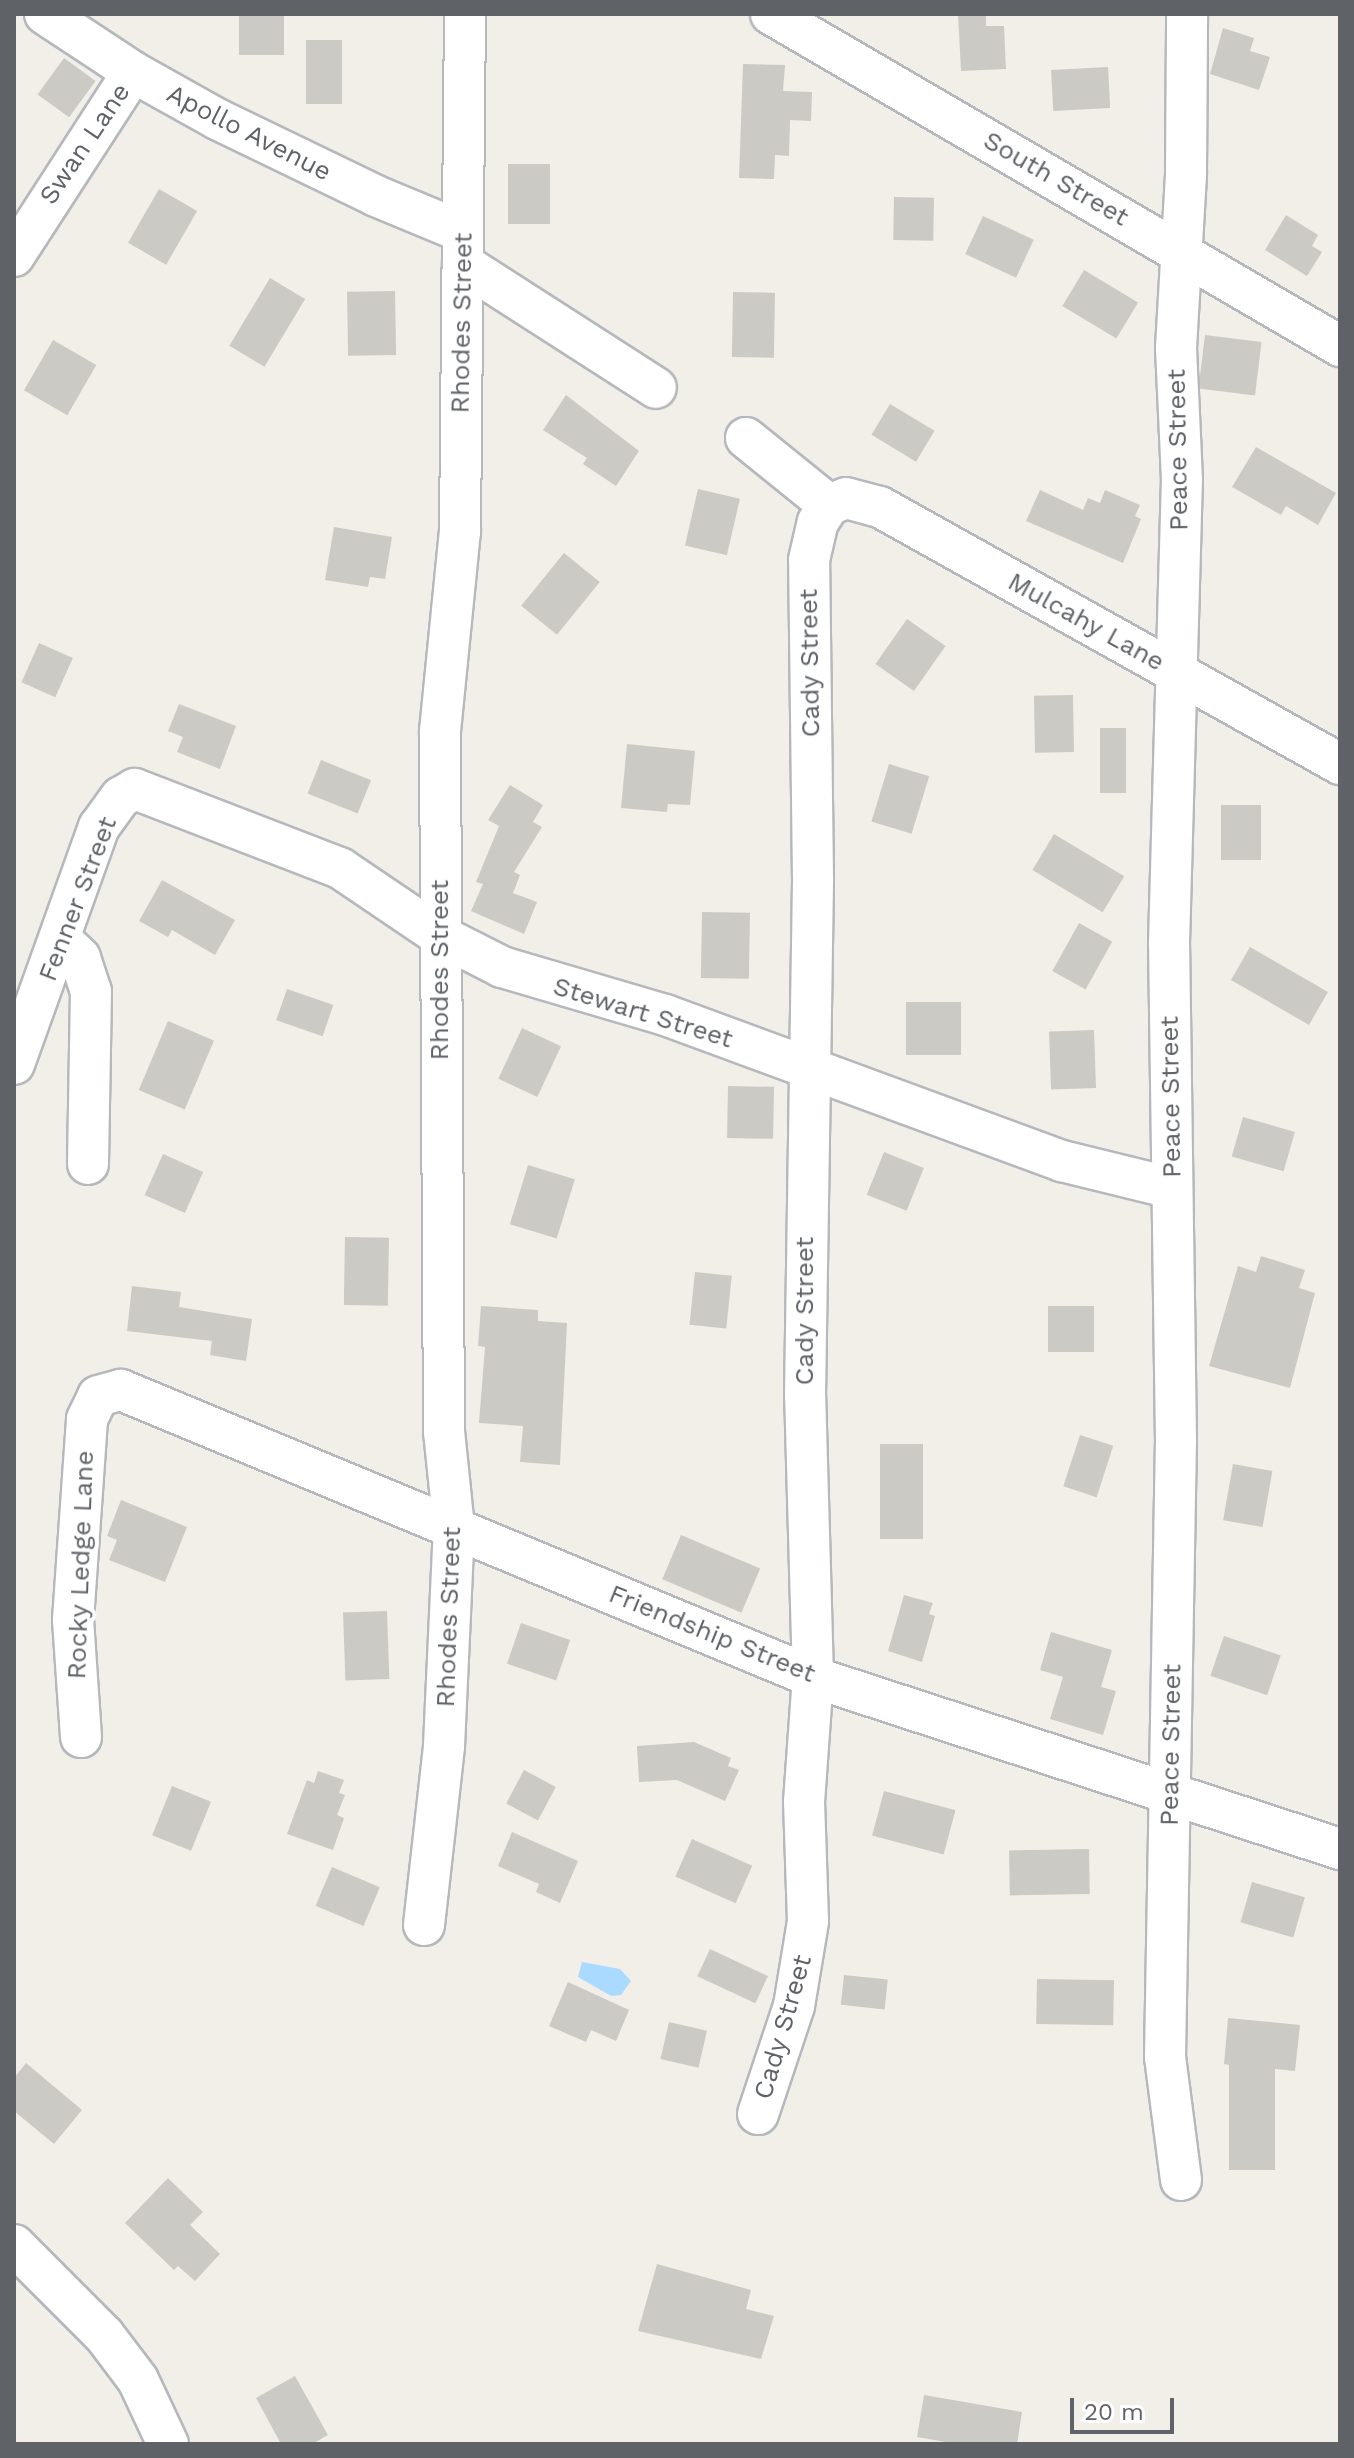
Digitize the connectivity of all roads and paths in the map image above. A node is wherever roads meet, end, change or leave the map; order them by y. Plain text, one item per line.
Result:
1 (45, 14) edge
2 (465, 14) edge
3 (771, 14) edge
4 (1187, 14) edge
5 (133, 72) junction
6 (463, 248) junction
7 (1183, 251) junction
8 (14, 256) edge
9 (1340, 346) edge
10 (656, 388) dead end
11 (746, 438) dead end
12 (829, 505) junction
13 (1176, 672) junction
14 (1340, 764) edge
15 (135, 789) joint
16 (439, 935) junction
17 (61, 940) junction
18 (14, 1064) edge
19 (807, 1068) junction
20 (88, 1164) dead end
21 (1172, 1188) junction
22 (98, 1396) joint
23 (454, 1528) junction
24 (813, 1677) junction
25 (81, 1737) dead end
26 (1170, 1794) junction
27 (1340, 1849) edge
28 (424, 1925) dead end
29 (758, 2114) dead end
30 (1181, 2180) dead end
31 (14, 2245) edge
32 (168, 2444) edge

1 - 5 street, Apollo Avenue
2 - 6 street, Rhodes Street
3 - 7 street, South Street
4 - 7 street, Peace Street
5 - 6 street, Apollo Avenue
5 - 8 street, Swan Lane
6 - 10 street, Apollo Avenue
6 - 16 street, Rhodes Street
7 - 9 street, South Street
7 - 13 street, Peace Street
11 - 12 street
12 - 13 street, Mulcahy Lane
12 - 19 street, Cady Street
13 - 14 street, Mulcahy Lane
13 - 21 street, Peace Street
15 - 16 street, Stewart Street
15 - 17 street, Fenner Street
16 - 19 street, Stewart Street
16 - 23 street, Rhodes Street
17 - 18 street, Fenner Street
17 - 20 street
19 - 21 street, Stewart Street
19 - 24 street, Cady Street
21 - 26 street, Peace Street
22 - 23 street, Friendship Street
22 - 25 street, Rocky Ledge Lane
23 - 24 street, Friendship Street
23 - 28 street, Rhodes Street
24 - 26 street, Friendship Street
24 - 29 street, Cady Street
26 - 27 street, Friendship Street
26 - 30 street, Peace Street
31 - 32 street

